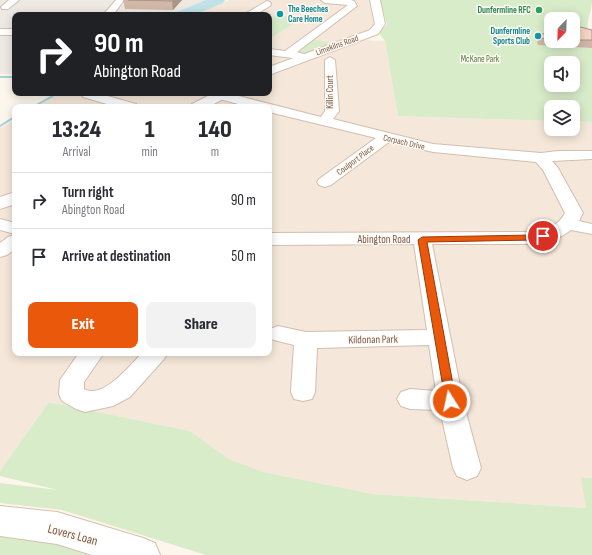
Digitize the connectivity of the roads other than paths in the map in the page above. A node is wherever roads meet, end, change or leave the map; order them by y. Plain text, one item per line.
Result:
1 (15, 0) edge
2 (120, 0) edge
3 (330, 0) edge
4 (375, 0) edge
5 (267, 4) dead end
6 (5, 7) dead end
7 (110, 12) edge
8 (253, 12) edge
9 (0, 32) edge
10 (12, 32) edge
11 (272, 52) edge
12 (288, 54) junction
13 (306, 57) junction
14 (330, 60) dead end
15 (272, 70) edge
16 (91, 96) edge
17 (218, 96) edge
18 (228, 96) edge
19 (105, 104) edge
20 (203, 104) edge
21 (252, 104) edge
22 (272, 110) edge
23 (324, 122) junction
24 (384, 138) junction
25 (592, 155) edge
26 (541, 158) junction
27 (325, 182) dead end
28 (12, 199) edge
29 (0, 203) edge
30 (0, 224) edge
31 (568, 224) junction
32 (12, 229) edge
33 (592, 229) edge
34 (272, 240) edge
35 (422, 240) junction
36 (12, 243) edge
37 (0, 251) edge
38 (278, 334) dead end
39 (439, 337) junction
40 (306, 340) junction
41 (90, 356) edge
42 (151, 356) edge
43 (303, 392) dead end
44 (410, 399) dead end
45 (450, 401) junction
46 (467, 468) dead end
47 (0, 521) edge
48 (143, 555) edge

1 - 6 street
2 - 7 street
3 - 12 street
4 - 13 main road, Limekilns Road
5 - 8 street
9 - 10 street
11 - 12 street
12 - 13 street
13 - 15 main road, Limekilns Road
14 - 23 street, Killin Court
16 - 19 street
17 - 20 main road
18 - 21 street, Corpach Drive
22 - 23 street, Corpach Drive
23 - 24 street, Corpach Drive
24 - 26 street, Corpach Drive
24 - 27 street, Coulport Place
25 - 26 street, Corpach Drive
26 - 31 street
28 - 29 main road
30 - 32 street
31 - 33 street
31 - 35 street, Abington Road
34 - 35 street, Abington Road
35 - 39 street
36 - 37 street
38 - 40 street, Kildonan Park
39 - 40 street, Kildonan Park
39 - 45 street
40 - 43 street
41 - 42 street
44 - 45 street
45 - 46 street
47 - 48 main road, Lovers Loan

